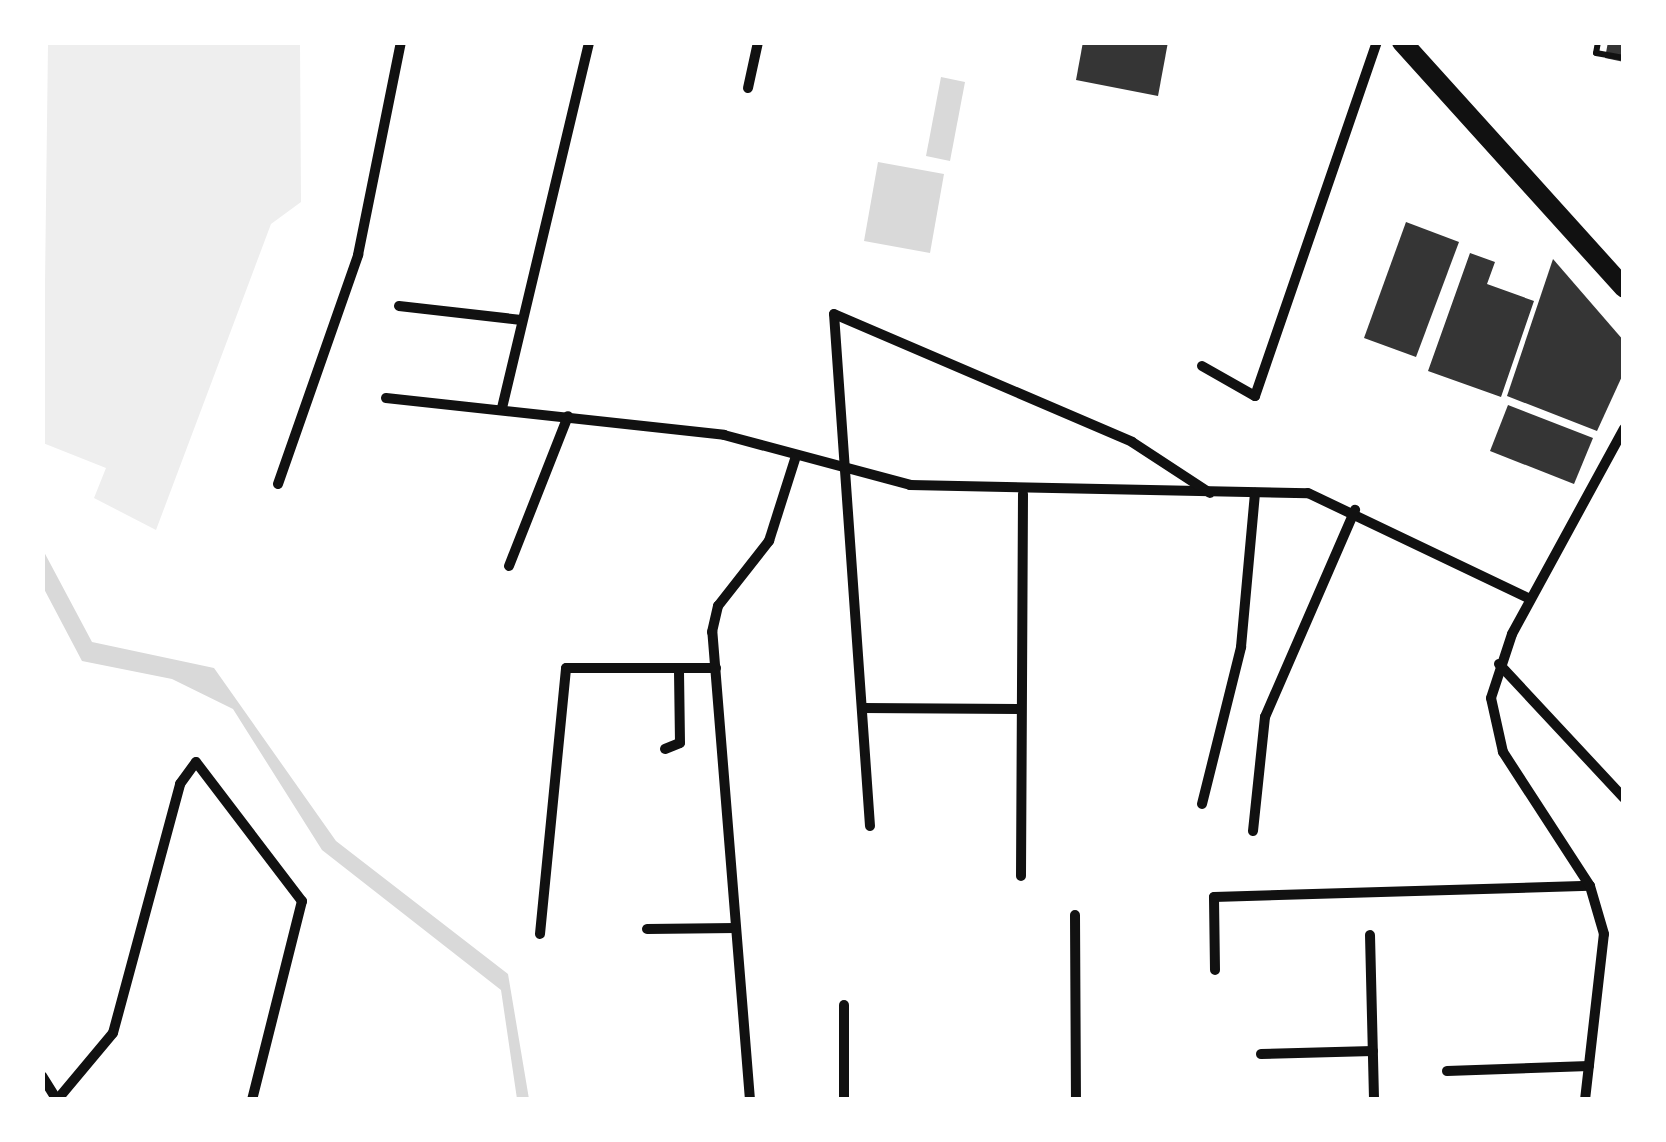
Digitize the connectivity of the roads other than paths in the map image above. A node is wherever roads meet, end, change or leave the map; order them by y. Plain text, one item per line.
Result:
1 (401, 42) edge
2 (588, 42) edge
3 (758, 42) edge
4 (1380, 42) edge
5 (1402, 42) edge
6 (1598, 42) edge
7 (1624, 58) edge
8 (748, 88) dead end
9 (1467, 111) junction
10 (1624, 288) edge
11 (399, 306) dead end
12 (521, 320) junction
13 (1202, 366) dead end
14 (386, 398) dead end
15 (502, 408) junction
16 (568, 416) junction
17 (1624, 428) edge
18 (796, 456) junction
19 (850, 472) junction
20 (278, 484) dead end
21 (1210, 493) junction
22 (1255, 493) junction
23 (1023, 494) junction
24 (1355, 510) junction
25 (509, 566) dead end
26 (1530, 599) junction
27 (1499, 664) junction
28 (679, 668) junction
29 (716, 668) junction
30 (862, 708) junction
31 (1020, 709) junction
32 (665, 749) dead end
33 (1624, 798) edge
34 (1202, 804) dead end
35 (870, 826) dead end
36 (1253, 832) dead end
37 (1021, 876) dead end
38 (1590, 886) junction
39 (1075, 915) dead end
40 (736, 928) junction
41 (647, 929) dead end
42 (540, 934) dead end
43 (1370, 936) dead end
44 (1215, 970) dead end
45 (844, 1005) dead end
46 (1373, 1050) junction
47 (1261, 1054) dead end
48 (1589, 1066) junction
49 (1447, 1071) dead end
50 (42, 1076) edge
51 (57, 1100) edge
52 (252, 1100) edge
53 (750, 1100) edge
54 (844, 1100) edge
55 (1076, 1100) edge
56 (1374, 1100) edge
57 (1585, 1100) edge

1 - 20 street
2 - 12 street
3 - 8 street
4 - 9 main road
4 - 13 street
5 - 9 main road
6 - 7 lane
9 - 10 main road
11 - 12 street
12 - 15 street
14 - 15 street
15 - 16 street
16 - 18 street
16 - 25 street
17 - 26 street
18 - 19 street
18 - 29 street
19 - 21 street
19 - 23 street
19 - 30 street
21 - 22 street
21 - 23 street
22 - 24 street
22 - 34 street
23 - 31 street
24 - 26 street
24 - 36 street
26 - 27 street
27 - 33 street
27 - 38 street
28 - 29 street
28 - 32 street
28 - 42 street
29 - 40 street
30 - 31 street
30 - 35 street
31 - 37 street
38 - 44 street
38 - 48 street
39 - 55 street
40 - 41 street
40 - 53 street
43 - 46 street
45 - 54 street
46 - 47 street
46 - 56 street
48 - 49 street
48 - 57 street
50 - 51 street
51 - 52 street

